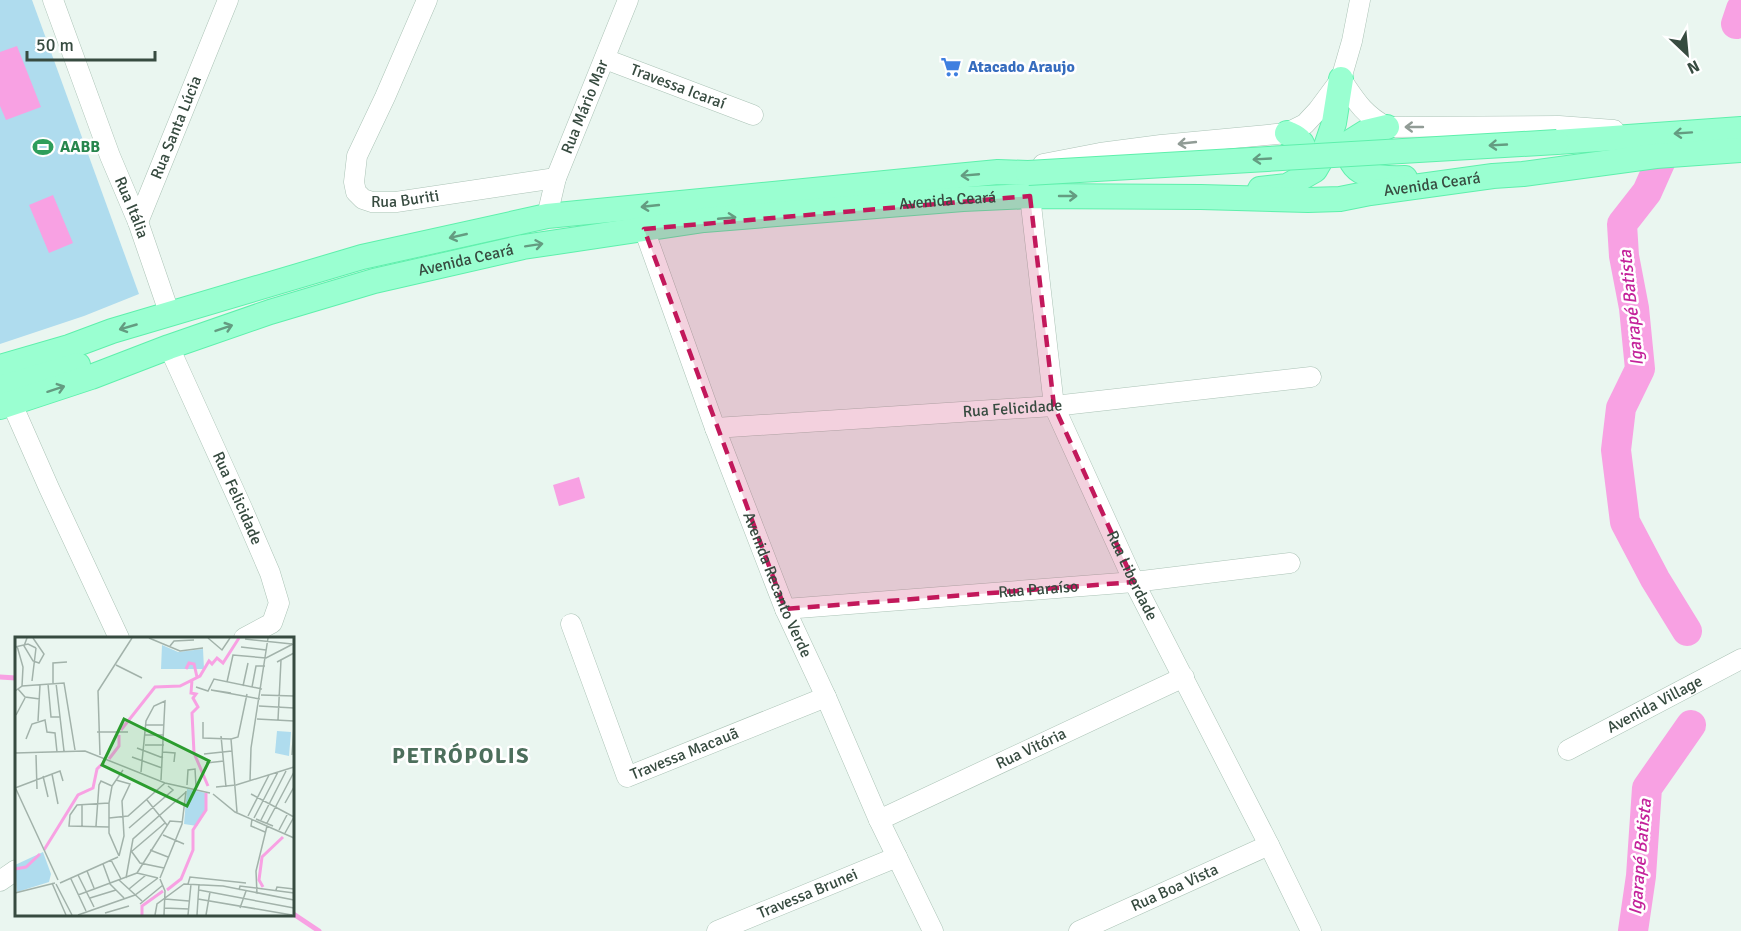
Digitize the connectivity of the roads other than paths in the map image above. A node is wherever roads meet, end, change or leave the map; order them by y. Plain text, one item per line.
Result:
1 (53, 0) edge
2 (228, 0) edge
3 (427, 0) edge
4 (628, 0) edge
5 (1360, 0) edge
6 (605, 59) junction
7 (1341, 79) junction
8 (753, 115) dead end
9 (1387, 127) junction
10 (1741, 129) edge
11 (1287, 133) junction
12 (1639, 136) junction
13 (1741, 150) edge
14 (1492, 176) junction
15 (1302, 177) junction
16 (556, 178) junction
17 (1025, 180) junction
18 (1201, 197) junction
19 (547, 216) junction
20 (138, 222) junction
21 (644, 228) junction
22 (170, 315) junction
23 (161, 350) junction
24 (0, 368) edge
25 (1311, 377) dead end
26 (4, 400) edge
27 (1054, 406) junction
28 (715, 428) junction
29 (1290, 563) dead end
30 (1134, 582) junction
31 (785, 609) junction
32 (571, 624) dead end
33 (118, 637) edge
34 (247, 637) edge
35 (1741, 659) edge
36 (1184, 677) junction
37 (826, 697) junction
38 (1568, 750) dead end
39 (879, 820) junction
40 (1269, 845) junction
41 (897, 856) junction
42 (15, 871) edge
43 (0, 881) edge
44 (717, 931) edge
45 (933, 931) edge
46 (1080, 931) edge
47 (1311, 931) edge

1 - 20 street, Rua Itália
2 - 20 street, Rua Santa Lúcia
3 - 16 street, Rua Buriti
4 - 6 street, Rua Mário Mar
5 - 7 street
6 - 8 street, Travessa Icaraí
6 - 16 street, Rua Mário Mar
7 - 9 street
7 - 11 street, Avenida Ceará
7 - 15 main road
12 -> 9 street, Avenida Ceará
9 - 14 main road
10 -> 12 main road, Avenida Ceará
11 - 15 main road
11 -> 17 street, Avenida Ceará
12 -> 17 main road, Avenida Ceará, bridge
13 - 14 main road, Avenida Ceará
14 - 18 main road, Avenida Ceará
15 - 18 main road
16 - 19 street, Rua Mário Mar
17 -> 18 main road, Avenida Ceará
17 -> 19 main road, Avenida Ceará
21 -> 17 main road, Avenida Ceará
17 - 27 street, Rua Liberdade
19 -> 22 main road, Avenida Ceará
20 - 22 street, Rua Itália
23 -> 21 main road, Avenida Ceará
21 - 28 street, Avenida Recanto Verde
22 -> 24 main road, Avenida Ceará
26 -> 23 main road
23 - 26 main road
23 - 34 street, Rua Felicidade
25 - 27 street, Rua Felicidade
26 - 33 street
27 - 28 street, Rua Felicidade
27 - 30 street, Rua Liberdade
28 - 31 street, Avenida Recanto Verde
29 - 30 street, Rua Paraíso
30 - 31 street, Rua Paraíso
30 - 36 street, Rua Liberdade
31 - 37 street, Avenida Recanto Verde
32 - 37 street, Travessa Macauã
35 - 38 street, Avenida Village
36 - 39 street, Rua Vitória
36 - 40 street, Rua Liberdade
37 - 39 street, Avenida Recanto Verde
39 - 41 street, Avenida Recanto Verde
40 - 46 street, Rua Boa Vista
40 - 47 street, Rua Liberdade
41 - 44 street, Travessa Brunei
41 - 45 street, Avenida Recanto Verde
42 - 43 street

